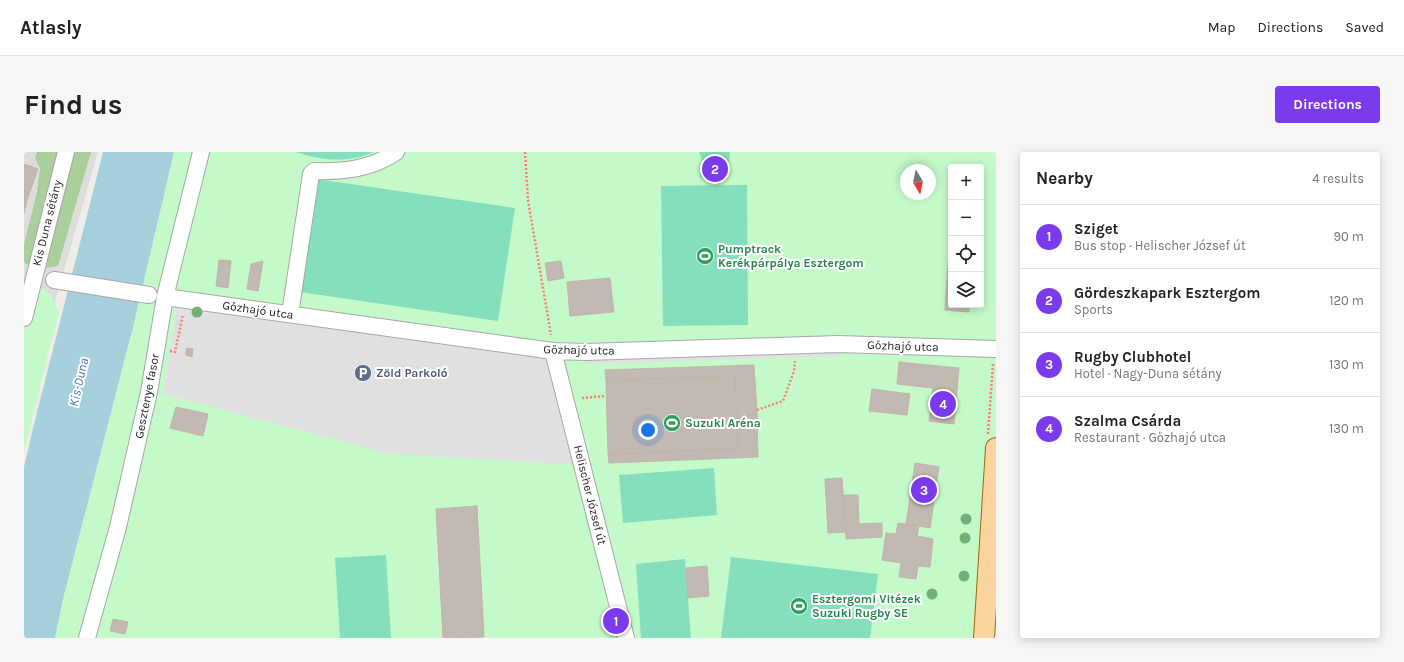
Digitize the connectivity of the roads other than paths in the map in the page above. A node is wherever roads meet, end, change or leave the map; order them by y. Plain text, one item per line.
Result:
1 (66, 152) edge
2 (201, 152) edge
3 (396, 152) edge
4 (54, 280) dead end
5 (157, 296) junction
6 (290, 314) junction
7 (24, 318) edge
8 (995, 349) edge
9 (553, 352) junction
10 (996, 448) edge
11 (87, 638) edge
12 (626, 638) edge
13 (984, 638) edge

1 - 7 street, Kis Duna sétány
2 - 5 street, Gesztenye fasor
3 - 6 street
4 - 5 street, Gőzhajó utca
5 - 6 street, Gőzhajó utca
5 - 11 street, Gesztenye fasor
6 - 9 street, Gőzhajó utca
8 - 9 street, Gőzhajó utca
9 - 12 street, Helischer József út
10 - 13 main road

